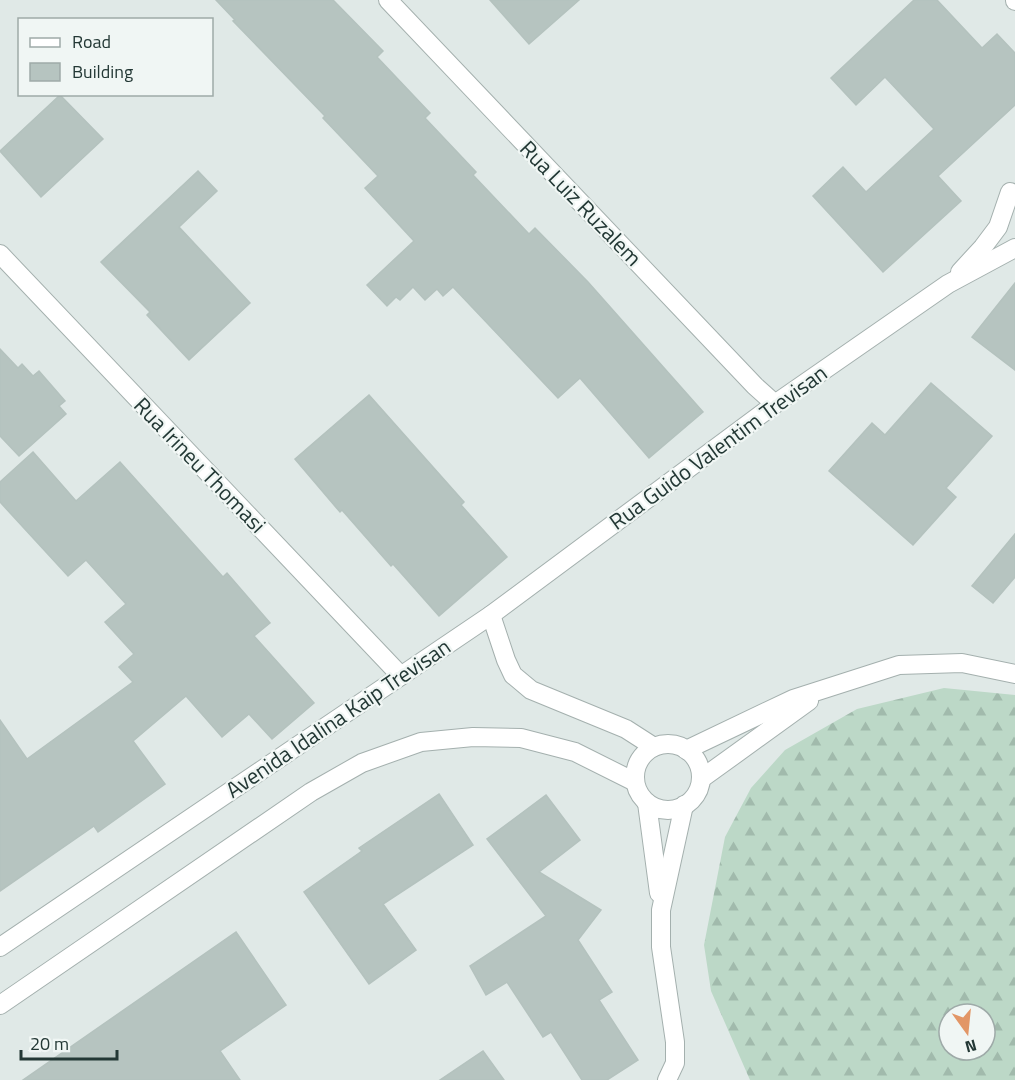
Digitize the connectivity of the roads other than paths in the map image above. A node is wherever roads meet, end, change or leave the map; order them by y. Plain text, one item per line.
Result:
1 (388, 0) edge
2 (1014, 190) edge
3 (1015, 248) edge
4 (0, 254) edge
5 (948, 284) junction
6 (775, 404) junction
7 (491, 615) junction
8 (1015, 674) edge
9 (401, 676) junction
10 (828, 687) junction
11 (654, 747) junction
12 (686, 750) junction
13 (701, 779) junction
14 (635, 782) junction
15 (648, 803) junction
16 (684, 805) junction
17 (661, 910) junction
18 (0, 947) edge
19 (0, 1005) edge
20 (667, 1080) edge

1 - 6 street, Rua Luiz Ruzalem
2 - 5 street, Rua Guido Valentim Trevisan
3 - 5 street, Rua Guido Valentim Trevisan
4 - 9 street, Rua Irineu Thomasi
5 - 6 street, Rua Guido Valentim Trevisan
6 - 7 street, Rua Guido Valentim Trevisan
7 - 9 street, Avenida Idalina Kaip Trevisan
7 - 11 street
8 - 10 street
9 - 18 street, Avenida Idalina Kaip Trevisan
10 - 12 street
10 - 13 street
11 - 12 street
11 - 14 street
12 - 13 street
13 - 16 street
14 - 15 street
14 - 19 street, Avenida Idalina Kaip Trevisan
15 - 16 street
15 - 17 street
16 - 17 street
17 - 20 street

